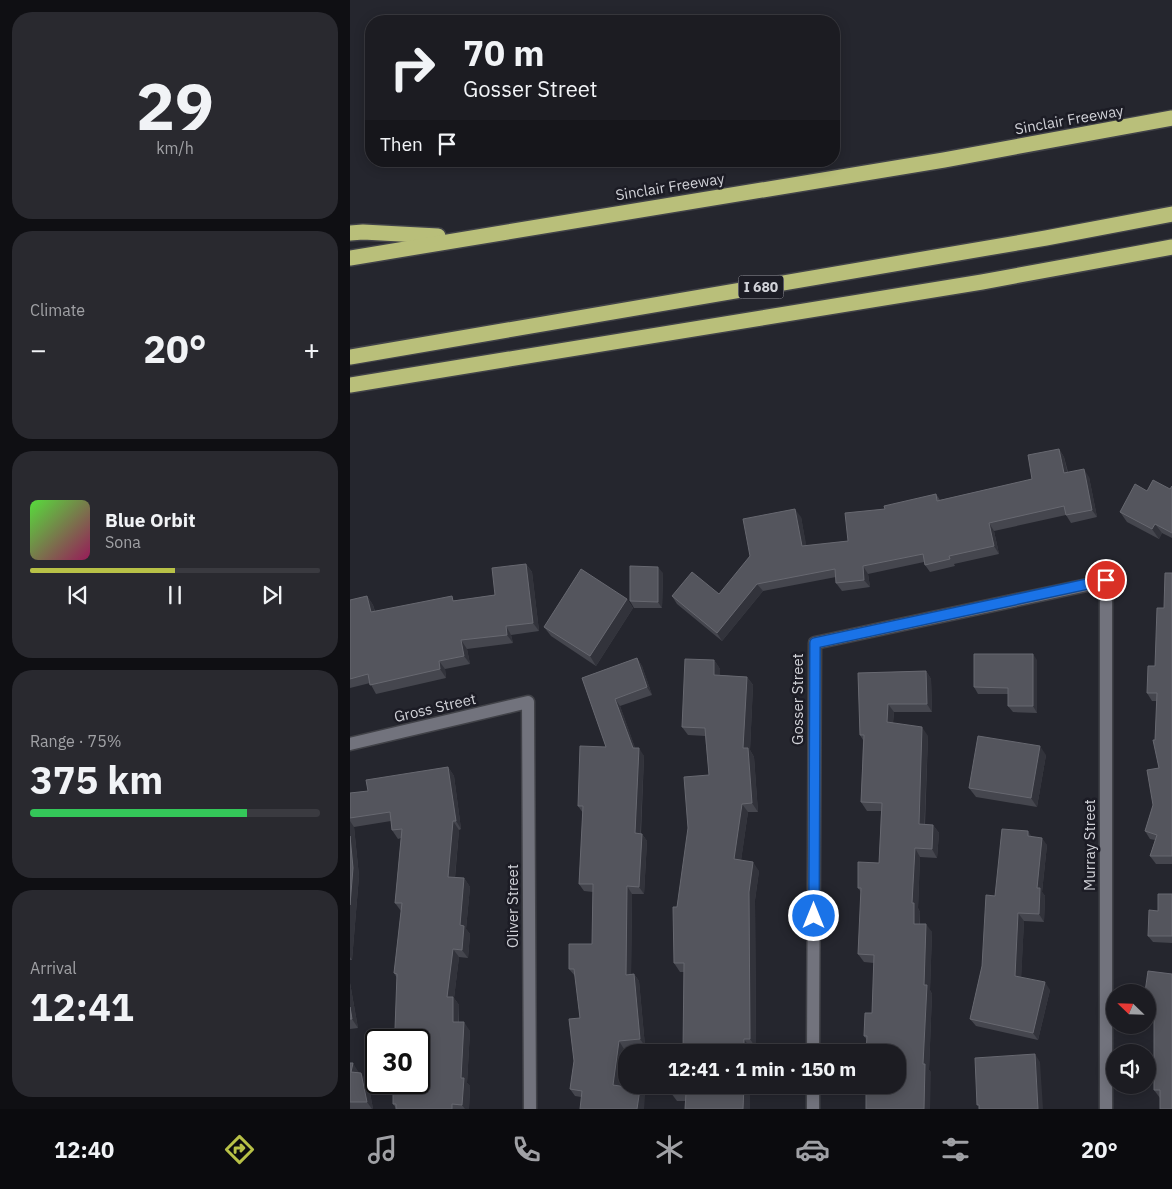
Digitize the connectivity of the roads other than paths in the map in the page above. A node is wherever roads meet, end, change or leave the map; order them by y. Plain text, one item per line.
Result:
1 (1172, 118) edge
2 (1172, 214) edge
3 (350, 233) edge
4 (464, 238) junction
5 (1172, 247) edge
6 (350, 258) edge
7 (350, 357) edge
8 (350, 385) edge
9 (1106, 580) joint
10 (528, 702) joint
11 (350, 744) edge
12 (813, 1044) edge
13 (813, 1094) edge
14 (530, 1109) edge
15 (813, 1109) edge
16 (1106, 1109) edge

1 - 4 highway, Sinclair Freeway
2 - 7 highway, I 680
3 - 4 highway
4 - 6 highway, Sinclair Freeway
5 - 8 highway, I 680
9 - 12 street, Gosser Street
9 - 16 street, Murray Street
10 - 11 street, Gross Street
10 - 14 street, Oliver Street
13 - 15 street

